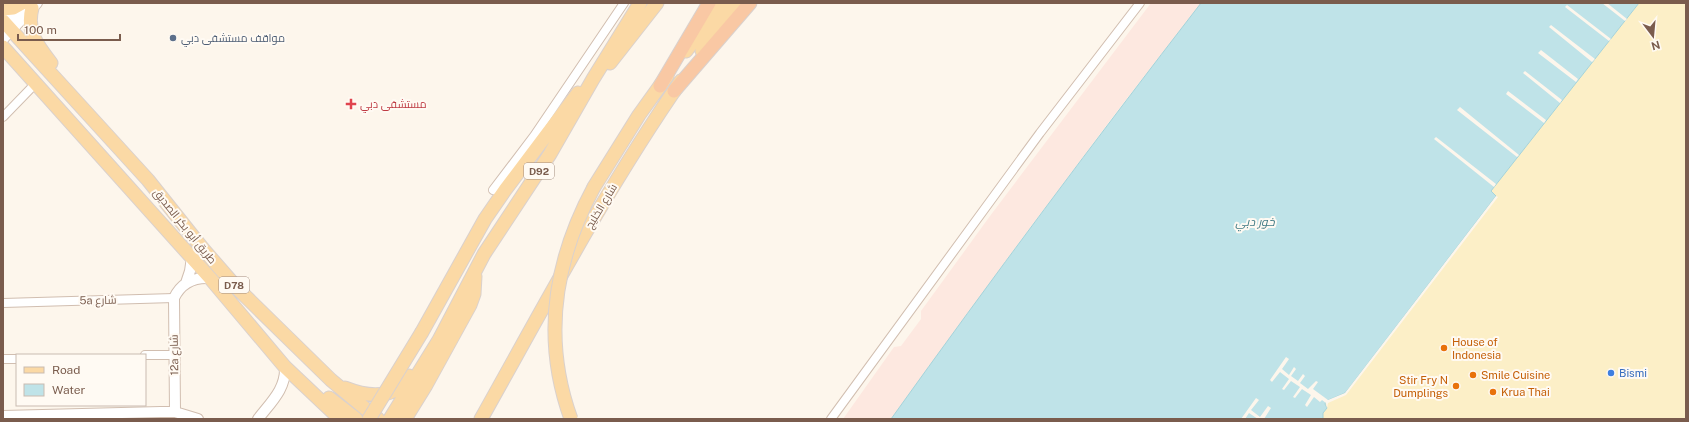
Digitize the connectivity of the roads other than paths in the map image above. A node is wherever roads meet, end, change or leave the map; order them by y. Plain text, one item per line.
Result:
1 (640, 3) edge
2 (657, 3) edge
3 (709, 3) edge
4 (722, 3) edge
5 (736, 3) edge
6 (750, 3) edge
7 (1140, 3) edge
8 (29, 4) edge
9 (619, 5) edge
10 (6, 28) edge
11 (593, 79) junction
12 (36, 83) junction
13 (660, 86) junction
14 (63, 88) junction
15 (674, 91) junction
16 (87, 115) junction
17 (3, 117) edge
18 (124, 181) junction
19 (493, 190) dead end
20 (181, 221) junction
21 (192, 257) junction
22 (475, 270) junction
23 (210, 278) junction
24 (186, 283) junction
25 (174, 298) junction
26 (3, 303) edge
27 (440, 340) junction
28 (146, 355) edge
29 (174, 355) junction
30 (3, 359) edge
31 (16, 359) edge
32 (285, 367) junction
33 (331, 380) junction
34 (309, 390) junction
35 (175, 412) junction
36 (3, 416) edge
37 (112, 416) edge
38 (198, 419) edge
39 (258, 419) edge
40 (327, 419) edge
41 (340, 419) edge
42 (356, 419) edge
43 (369, 419) edge
44 (378, 419) edge
45 (390, 419) edge
46 (405, 419) edge
47 (481, 419) edge
48 (571, 419) edge
49 (831, 419) edge

1 - 11 main road, D92
2 - 11 main road
3 - 13 highway
4 - 13 main road
5 - 15 main road, شارع الخليج
6 - 15 highway
7 - 49 street
8 - 10 street
8 - 10 main road
8 - 14 main road
9 - 19 street
10 - 12 main road, طريق أبو بكر الصديق / D78
10 - 14 main road, طريق أبو بكر الصديق / D78
10 - 16 main road
11 - 22 main road, D92
11 - 43 main road, bridge
12 - 17 street
12 - 18 main road, طريق أبو بكر الصديق / D78
13 - 48 main road, bridge
14 - 16 main road, طريق أبو بكر الصديق / D78
15 - 47 main road, شارع الخليج
16 - 20 main road, طريق أبو بكر الصديق / D78
18 - 20 main road
18 - 21 main road, طريق أبو بكر الصديق / D78
20 - 33 main road, طريق أبو بكر الصديق / D78
21 - 23 main road, طريق أبو بكر الصديق / D78
21 - 24 street
22 - 27 main road, D92
22 - 46 main road
23 - 24 street
23 - 32 main road, طريق أبو بكر الصديق / D78
24 - 25 street
25 - 26 street, 5a شارع
25 - 29 street, 12a شارع
27 - 33 main road
27 - 45 main road, D92
28 - 29 street
29 - 35 street, 12a شارع
30 - 31 street
32 - 34 main road, طريق أبو بكر الصديق / D78
32 - 39 street
33 - 44 main road, طريق أبو بكر الصديق / D78
34 - 40 main road
34 - 41 main road, طريق أبو بكر الصديق / D78
34 - 42 main road
35 - 37 street
35 - 38 street
36 - 37 street

